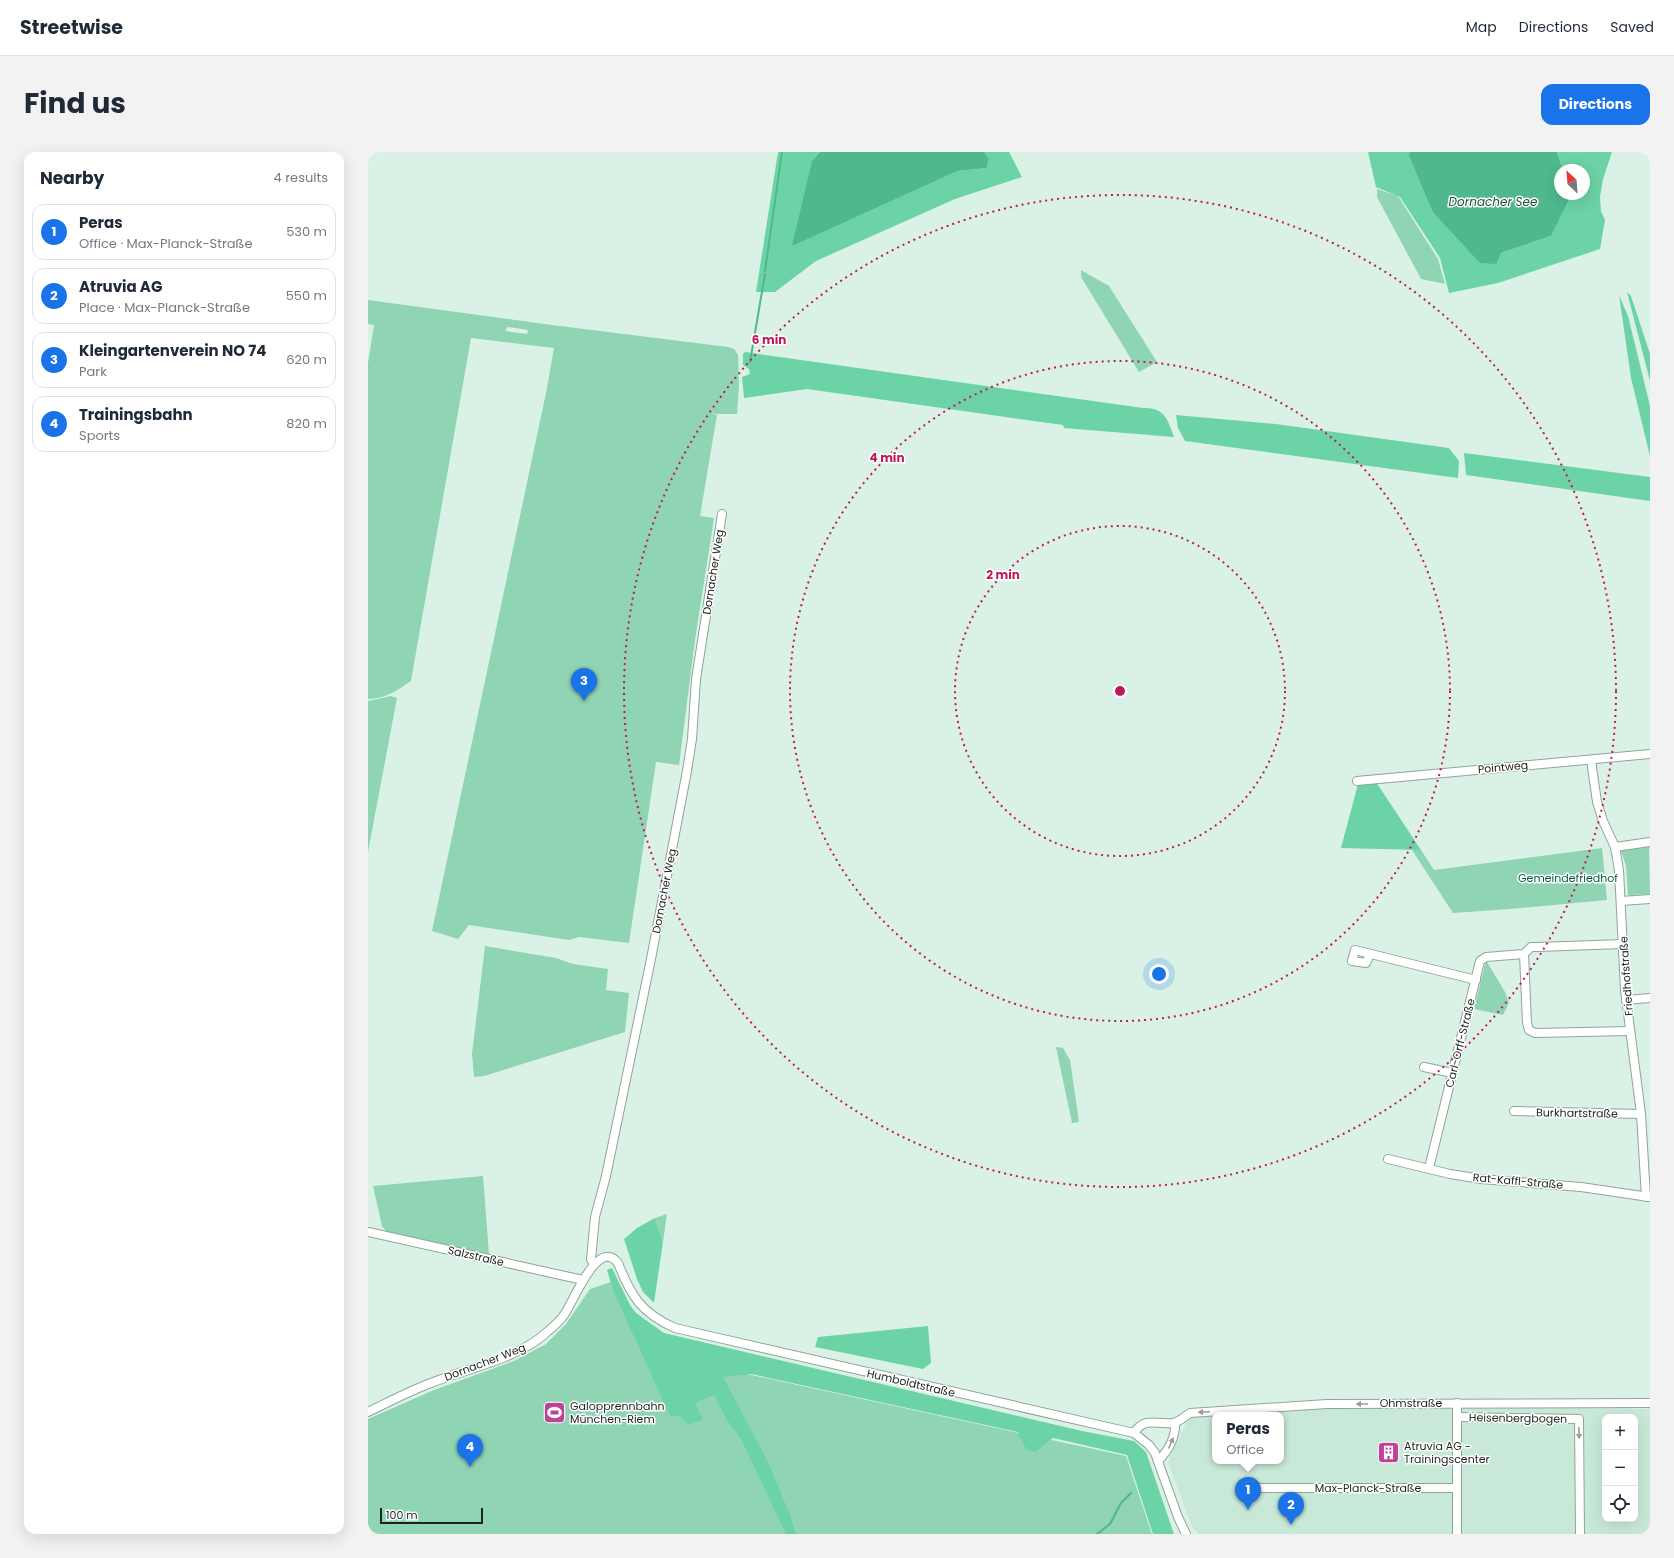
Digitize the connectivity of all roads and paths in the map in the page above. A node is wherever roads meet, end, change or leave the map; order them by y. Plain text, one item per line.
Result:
1 (722, 514) dead end
2 (1650, 754) edge
3 (1591, 760) junction
4 (1357, 781) dead end
5 (1650, 842) edge
6 (1614, 847) junction
7 (1650, 899) edge
8 (1621, 901) junction
9 (1623, 944) junction
10 (1370, 954) dead end
11 (1524, 954) junction
12 (1476, 980) junction
13 (1650, 998) edge
14 (1626, 1000) junction
15 (1630, 1031) junction
16 (1424, 1067) dead end
17 (1453, 1073) junction
18 (1514, 1111) dead end
19 (1641, 1114) junction
20 (1388, 1159) dead end
21 (1429, 1168) junction
22 (1648, 1197) edge
23 (368, 1232) edge
24 (610, 1256) joint
25 (594, 1265) junction
26 (583, 1280) junction
27 (1457, 1403) junction
28 (1578, 1403) junction
29 (1650, 1404) edge
30 (368, 1412) edge
31 (1456, 1417) junction
32 (1579, 1419) junction
33 (1175, 1423) junction
34 (1134, 1434) junction
35 (1158, 1461) junction
36 (1255, 1488) dead end
37 (1457, 1488) junction
38 (1186, 1534) edge
39 (1457, 1534) edge
40 (1580, 1534) edge

1 - 25 street, Dornacher Weg
2 - 3 street, Pointweg
3 - 4 street, Pointweg
3 - 6 street, Friedhofstraße
5 - 6 street
6 - 8 street, Friedhofstraße
7 - 8 street
8 - 9 street, Friedhofstraße
9 - 11 street, Carl-Orff-Straße
9 - 14 street, Friedhofstraße
10 - 12 street
11 - 12 street, Carl-Orff-Straße
11 - 15 street
12 - 17 street, Carl-Orff-Straße
13 - 14 street
14 - 15 street, Friedhofstraße
15 - 19 street, Friedhofstraße
16 - 17 street
17 - 21 street, Carl-Orff-Straße
18 - 19 street, Burkhartstraße
19 - 22 street, Friedhofstraße
20 - 21 street, Rat-Kaffl-Straße
21 - 22 street, Rat-Kaffl-Straße
23 - 26 street, Salzstraße
24 - 25 street, Dornacher Weg
24 - 34 street, Humboldtstraße
25 - 26 street, Dornacher Weg
26 - 30 street, Dornacher Weg
27 - 28 street, Ohmstraße
27 - 31 street
27 -> 33 street, Ohmstraße
28 - 29 street, Ohmstraße
28 - 32 street, Heisenbergbogen
31 - 32 street, Heisenbergbogen
31 - 37 street
32 -> 40 street, Heisenbergbogen
33 - 34 street
35 -> 33 street
34 - 35 street, Humboldtstraße
35 - 38 street, Humboldtstraße
36 - 37 street, Max-Planck-Straße
37 - 39 street

